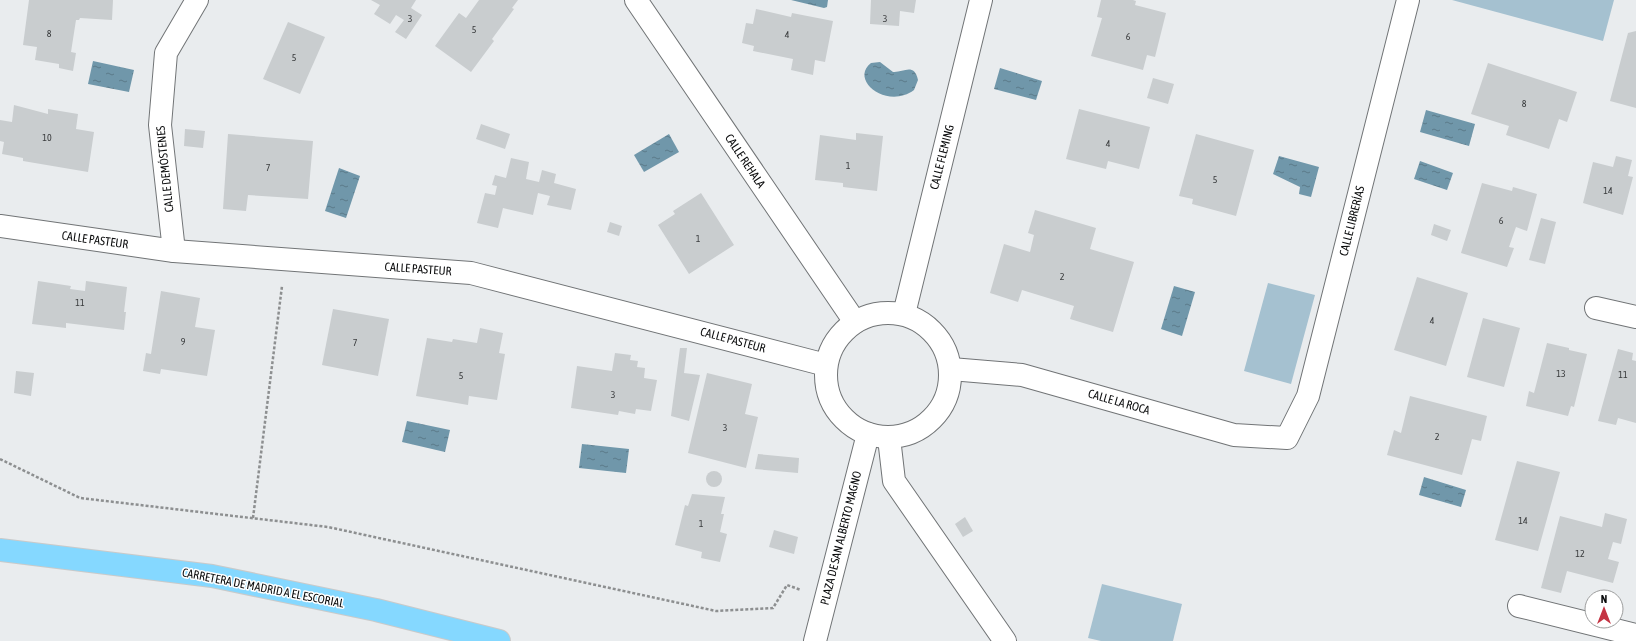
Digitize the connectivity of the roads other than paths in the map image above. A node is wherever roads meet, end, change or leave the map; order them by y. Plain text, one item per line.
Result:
1 (197, 0) edge
2 (636, 0) edge
3 (981, 0) edge
4 (1408, 0) edge
5 (0, 226) edge
6 (174, 251) junction
7 (1596, 308) dead end
8 (904, 314) junction
9 (1636, 317) edge
10 (855, 322) junction
11 (826, 364) junction
12 (951, 369) junction
13 (868, 434) junction
14 (889, 438) junction
15 (1287, 438) joint
16 (0, 550) edge
17 (1519, 606) dead end
18 (1636, 636) edge
19 (499, 641) edge
20 (815, 641) edge
21 (1005, 641) edge

1 - 6 street, CALLE DEMÓSTENES
2 - 10 street, CALLE REHALA
3 - 8 street, CALLE FLEMING
4 - 15 street, CALLE LIBRERÍAS
5 - 6 street, CALLE PASTEUR
6 - 11 street, CALLE PASTEUR
7 - 9 street
8 - 10 street
8 - 12 street
10 - 11 street
11 - 13 street
12 - 14 street
12 - 15 street, CALLE LA ROCA
13 - 14 street
13 - 20 street, PLAZA DE SAN ALBERTO MAGNO
14 - 21 street
16 - 19 highway, CARRETERA DE MADRID A EL ESCORIAL
17 - 18 street

